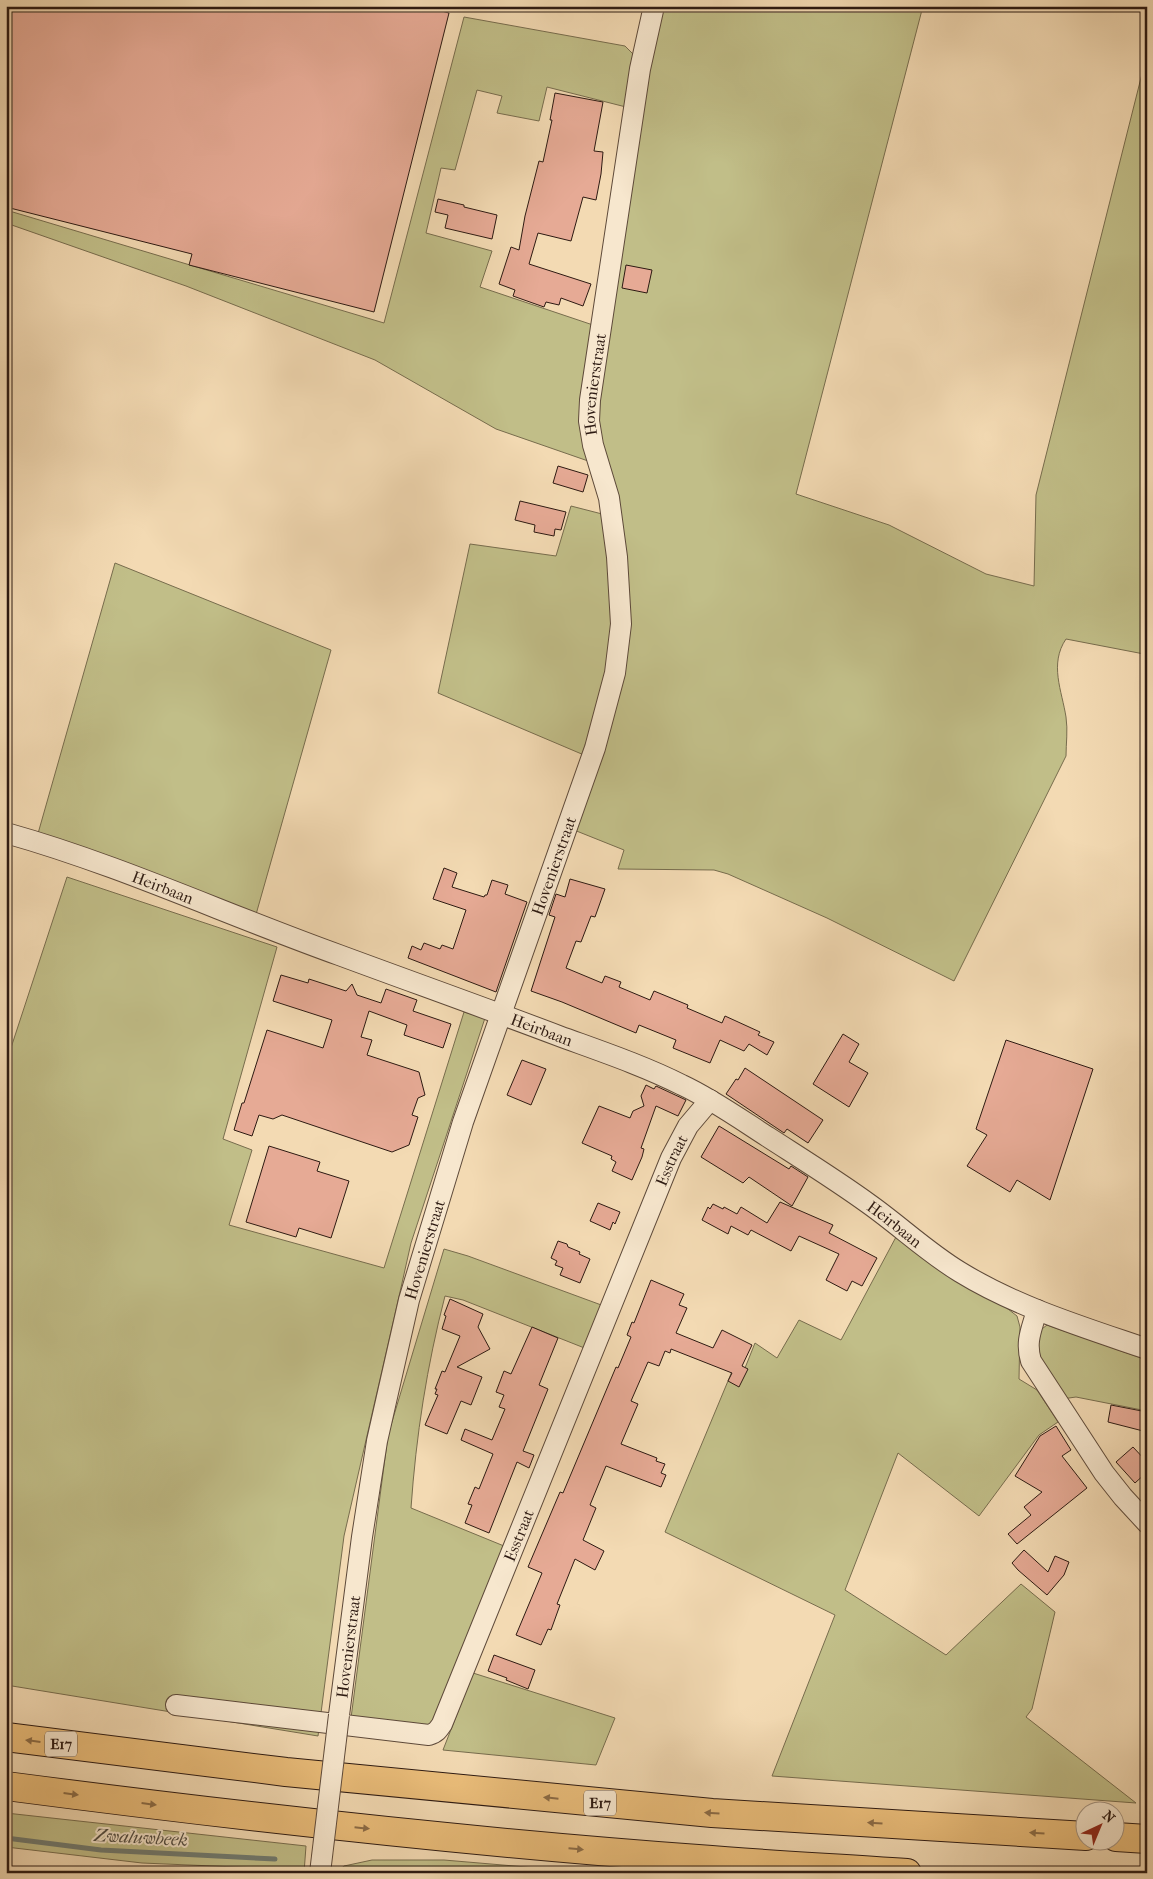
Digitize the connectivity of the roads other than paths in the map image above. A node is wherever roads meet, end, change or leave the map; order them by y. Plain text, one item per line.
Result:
1 (654, 6) edge
2 (6, 833) edge
3 (501, 1014) junction
4 (710, 1100) junction
5 (1037, 1310) junction
6 (1147, 1349) edge
7 (1147, 1523) edge
8 (176, 1705) dead end
9 (6, 1737) edge
10 (6, 1786) edge
11 (1076, 1835) edge
12 (1126, 1838) edge
13 (1147, 1839) edge
14 (320, 1873) edge
15 (907, 1873) edge

1 - 3 street, Hovenierstraat
2 - 3 street, Heirbaan
3 - 4 street, Heirbaan
3 - 14 street, Hovenierstraat, bridge
4 - 5 street, Heirbaan
4 - 8 street, Esstraat
5 - 6 street, Heirbaan
5 - 7 street
11 -> 9 highway, E17
10 -> 15 highway
12 - 13 highway

